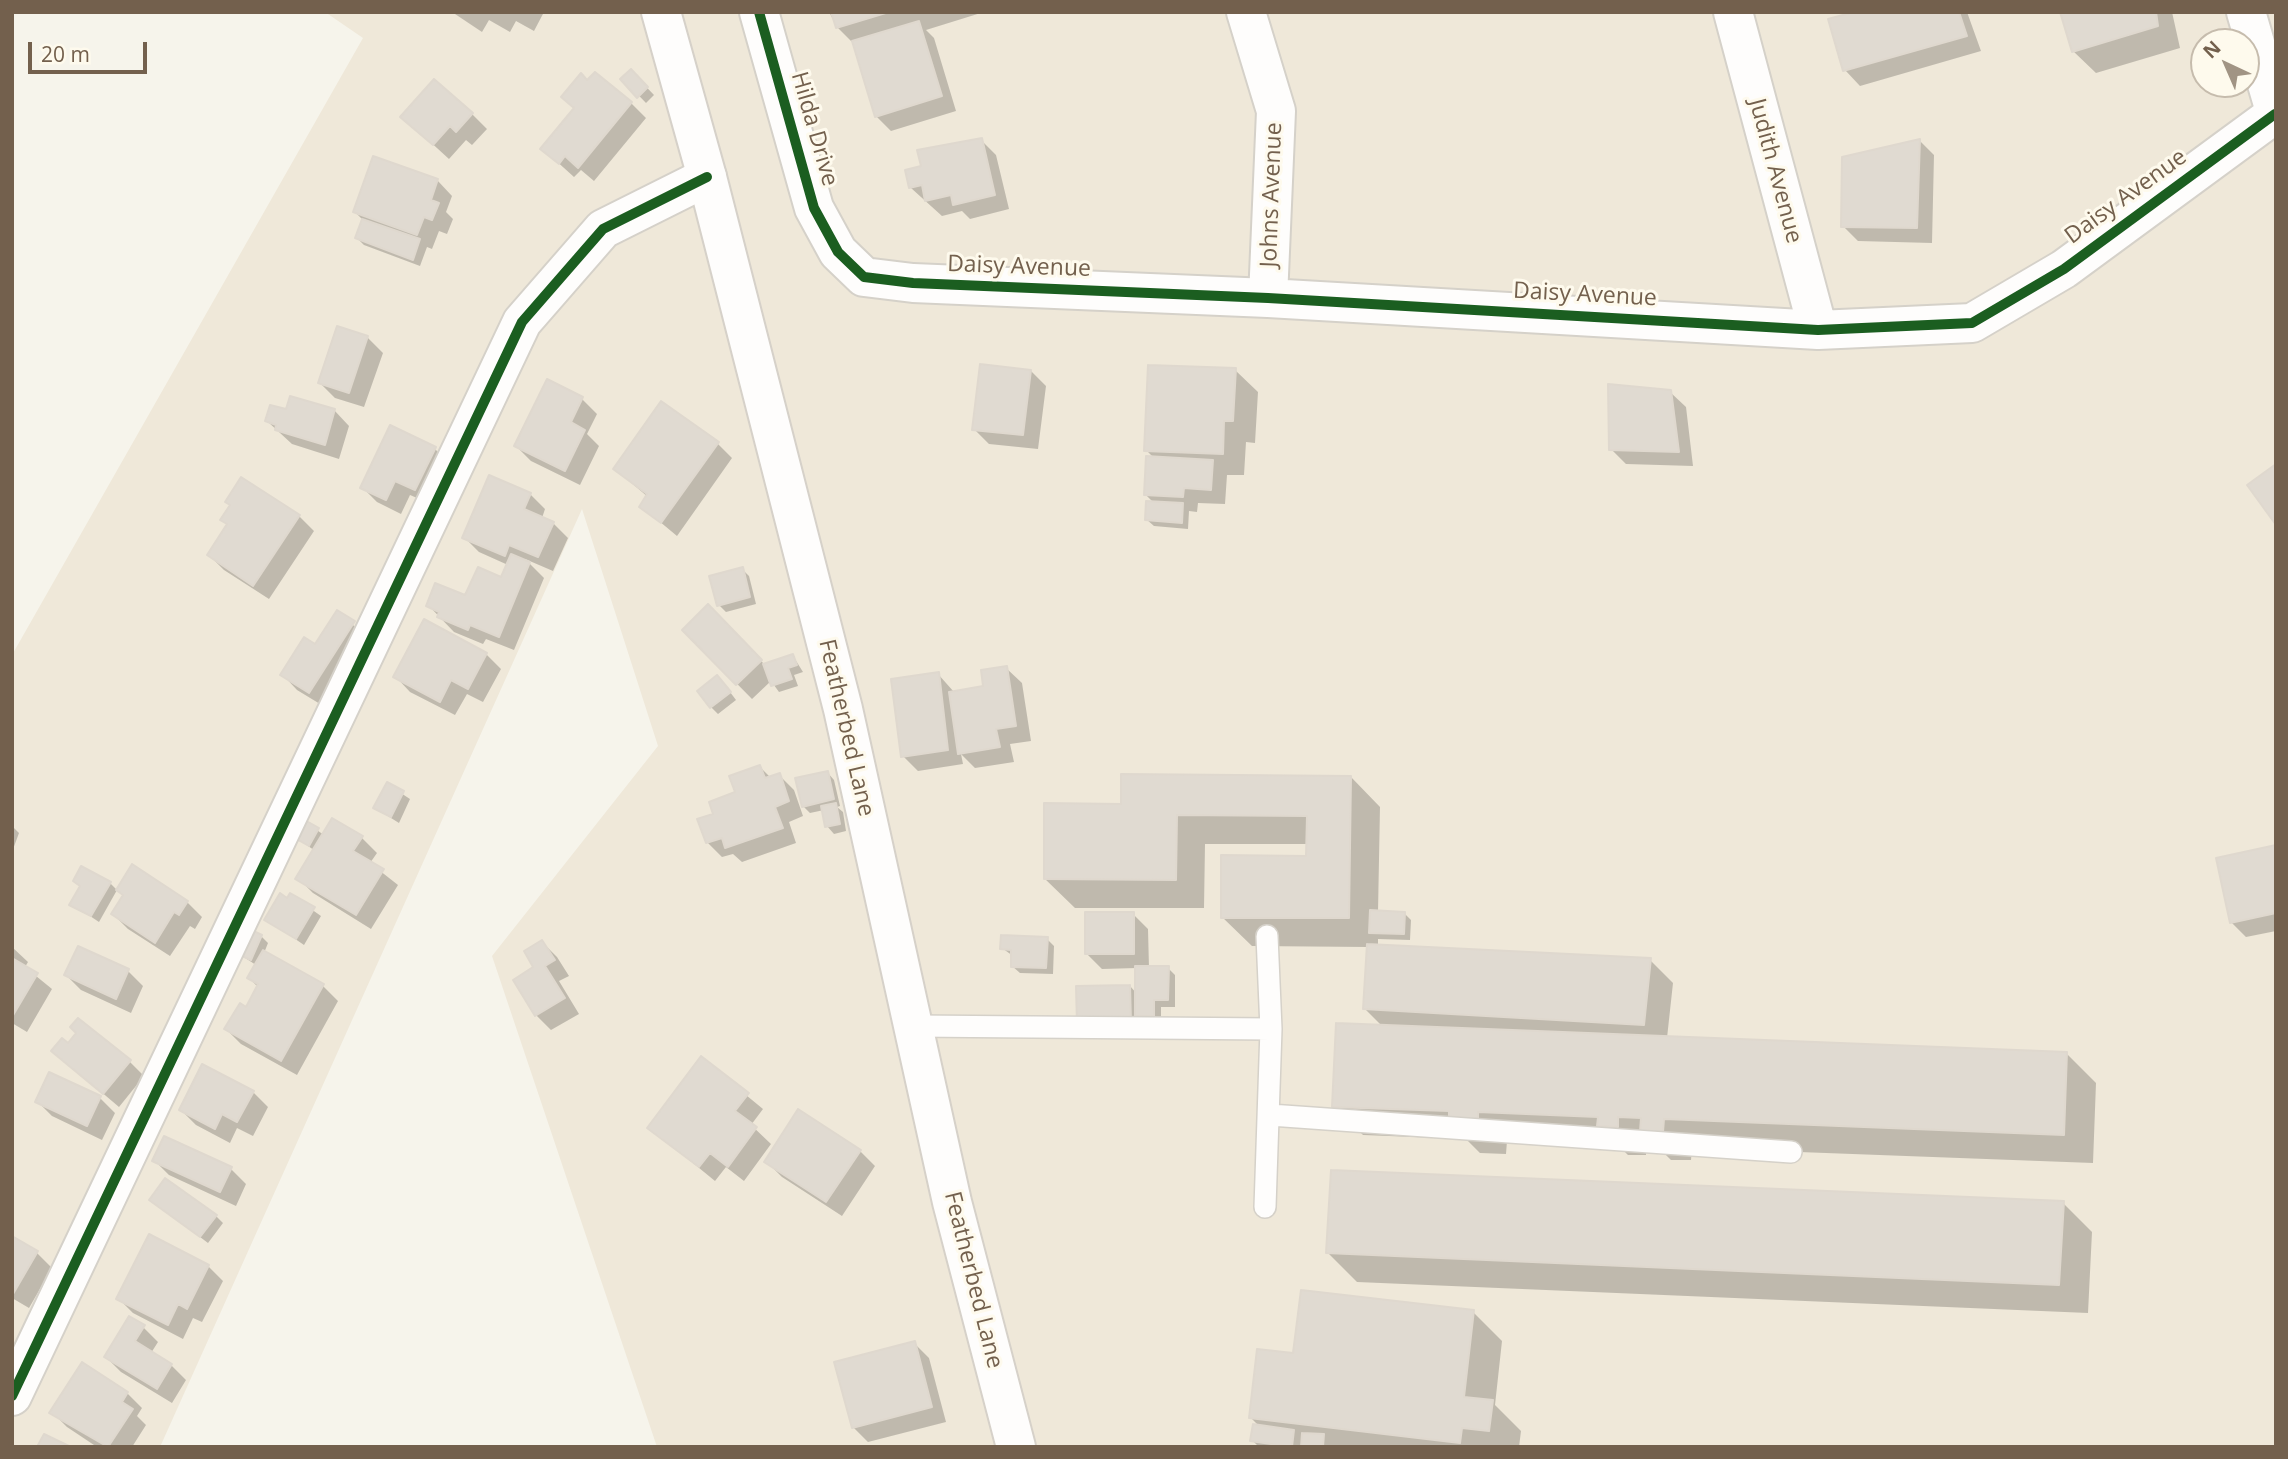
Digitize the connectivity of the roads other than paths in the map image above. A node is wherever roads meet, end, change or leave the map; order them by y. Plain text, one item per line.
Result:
1 (661, 12) edge
2 (759, 12) edge
3 (1246, 12) edge
4 (1733, 12) edge
5 (2246, 12) edge
6 (2275, 114) edge
7 (707, 177) junction
8 (838, 253) joint
9 (1268, 298) junction
10 (1818, 330) junction
11 (1267, 936) dead end
12 (913, 1026) junction
13 (1270, 1030) junction
14 (1270, 1115) junction
15 (1791, 1152) dead end
16 (1265, 1206) dead end
17 (12, 1396) edge
18 (1016, 1447) edge

1 - 7 street, Featherbed Lane
2 - 8 street, Hilda Drive
3 - 9 street, Johns Avenue
4 - 10 street, Judith Avenue
5 - 6 street
6 - 10 street, Daisy Avenue
7 - 12 street, Featherbed Lane
7 - 17 street
8 - 9 street, Daisy Avenue
9 - 10 street, Daisy Avenue
11 - 13 lane
12 - 13 lane
12 - 18 street, Featherbed Lane
13 - 14 lane
14 - 15 lane
14 - 16 lane

